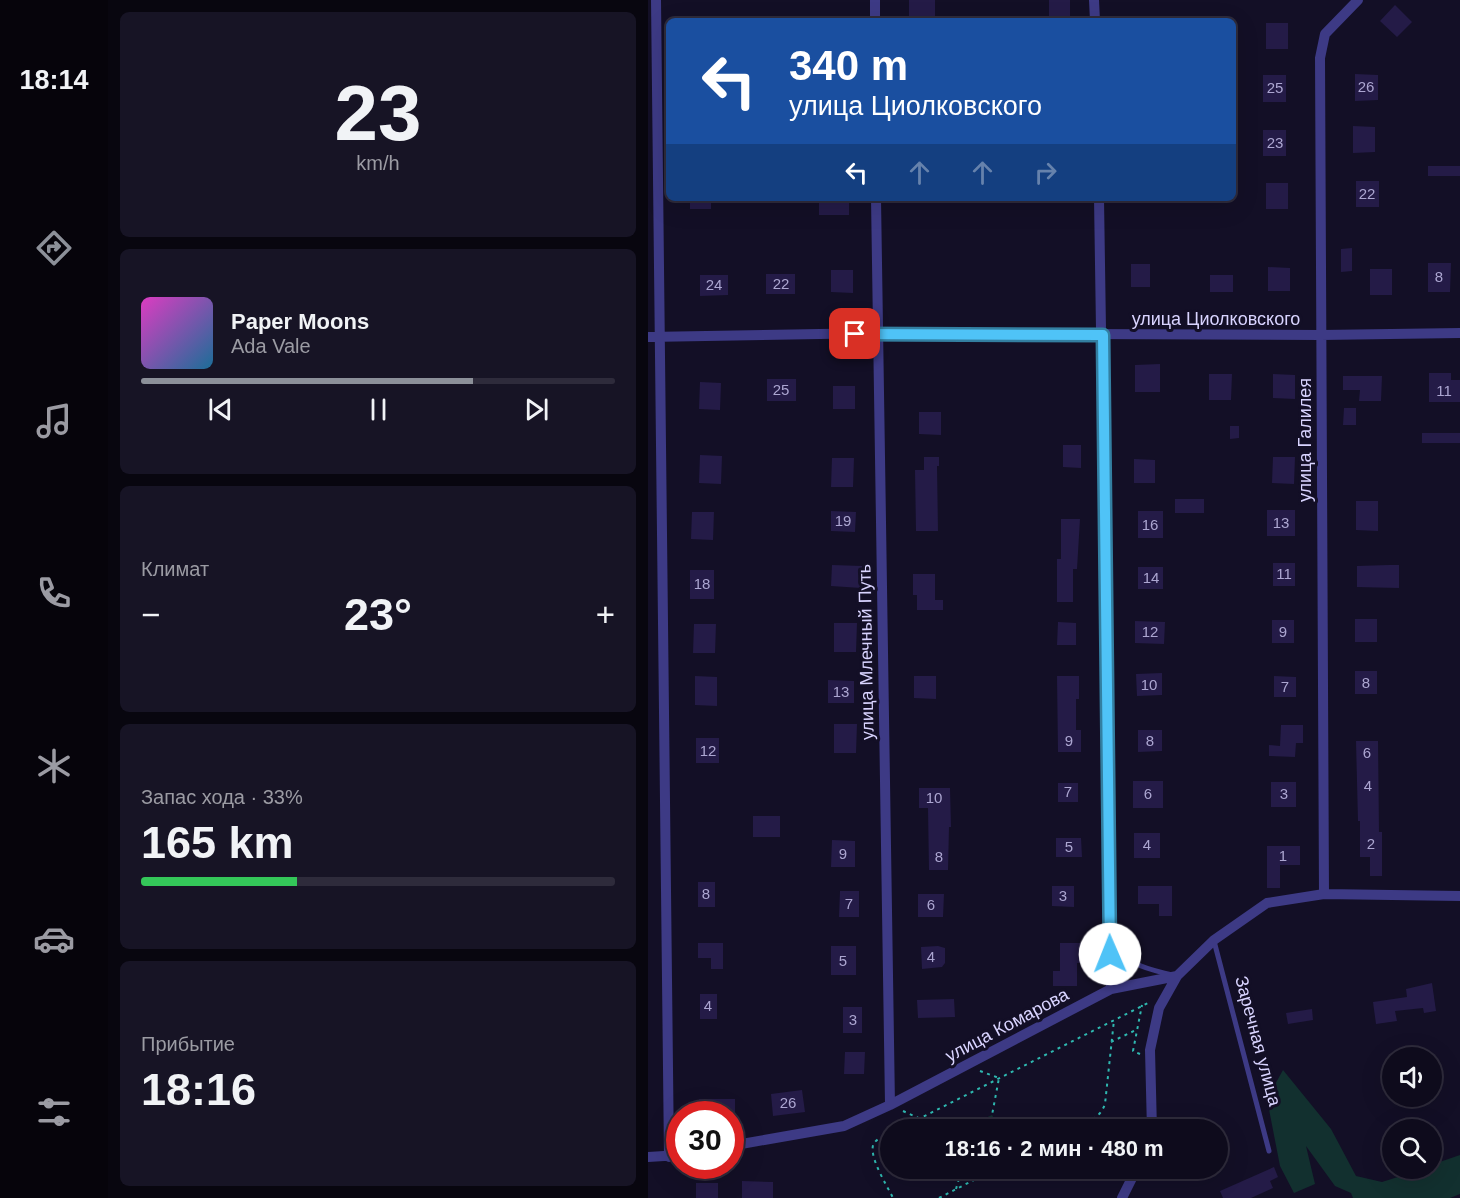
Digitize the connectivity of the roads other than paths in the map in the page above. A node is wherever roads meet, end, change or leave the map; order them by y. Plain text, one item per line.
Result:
1 (656, 0) edge
2 (875, 0) edge
3 (1094, 0) edge
4 (1358, 0) edge
5 (876, 18) edge
6 (1095, 18) edge
7 (876, 201) edge
8 (1099, 201) edge
9 (877, 333) junction
10 (1460, 333) edge
11 (1103, 335) junction
12 (1321, 336) junction
13 (653, 337) edge
14 (1324, 894) junction
15 (1460, 896) edge
16 (1110, 936) junction
17 (1214, 940) junction
18 (1177, 976) junction
19 (1112, 989) junction
20 (673, 1101) edge
21 (890, 1105) junction
22 (1152, 1119) edge
23 (744, 1144) edge
24 (1269, 1151) dead end
25 (666, 1156) edge
26 (648, 1157) edge
27 (1132, 1179) edge
28 (1122, 1198) edge

1 - 13 street
2 - 5 street
3 - 6 street
4 - 12 street, улица Галилея
7 - 9 street, улица Млечный Путь
8 - 11 street
9 - 11 street, улица Циолковского
9 - 13 street, улица Циолковского
9 - 21 street, улица Млечный Путь
10 - 12 street, улица Циолковского
11 - 12 street, улица Циолковского
11 - 16 street
12 - 14 street, улица Галилея
13 - 20 street
14 - 15 street
14 - 17 street
16 - 18 lane
16 - 19 street
17 - 18 street
17 - 24 lane, Заречная улица
18 - 19 street, улица Комарова
18 - 22 street
19 - 21 street, улица Комарова
21 - 23 street, улица Комарова
25 - 26 street
27 - 28 street

